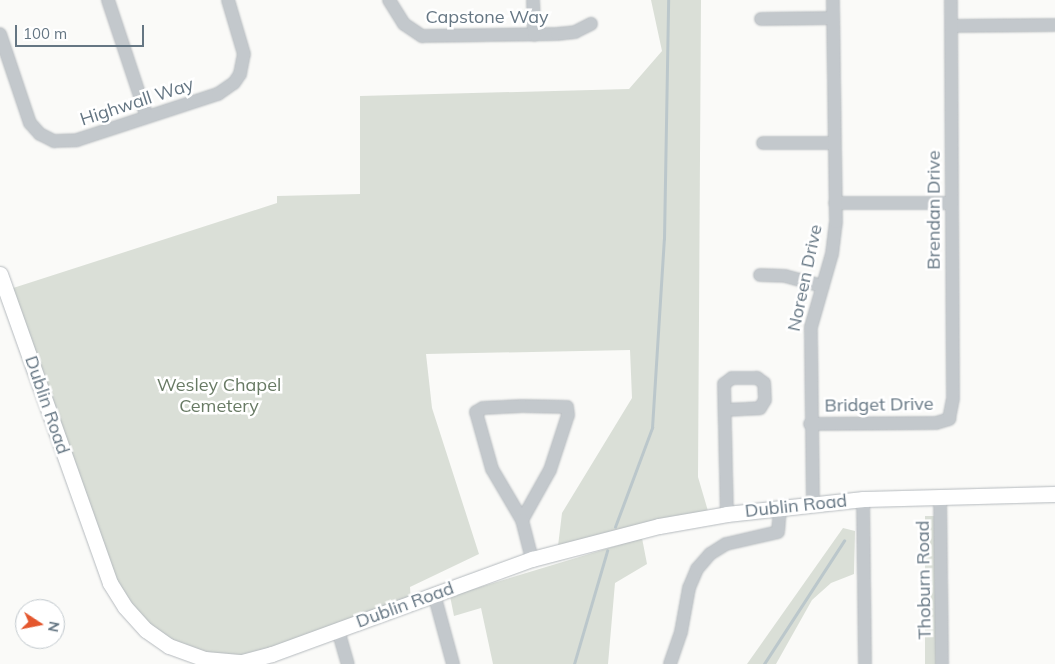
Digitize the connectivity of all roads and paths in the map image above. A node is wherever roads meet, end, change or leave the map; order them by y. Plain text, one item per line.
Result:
1 (108, 0) edge
2 (228, 0) edge
3 (389, 0) edge
4 (533, 0) edge
5 (833, 0) edge
6 (951, 0) edge
7 (833, 18) junction
8 (760, 19) dead end
9 (591, 24) dead end
10 (1055, 25) edge
11 (951, 26) junction
12 (0, 34) edge
13 (534, 35) junction
14 (147, 117) junction
15 (834, 143) junction
16 (763, 144) dead end
17 (835, 203) junction
18 (952, 203) junction
19 (0, 274) edge
20 (760, 276) dead end
21 (822, 286) junction
22 (725, 410) dead end
23 (949, 419) joint
24 (810, 424) junction
25 (1055, 494) edge
26 (940, 496) junction
27 (863, 499) junction
28 (812, 503) junction
29 (780, 507) junction
30 (727, 514) junction
31 (522, 520) junction
32 (532, 559) junction
33 (434, 594) junction
34 (338, 630) junction
35 (348, 664) edge
36 (453, 664) edge
37 (670, 664) edge
38 (864, 664) edge
39 (942, 664) edge

1 - 14 street
2 - 14 street, Highwall Way
3 - 13 street, Capstone Way
4 - 13 street
5 - 7 street, Noreen Drive
6 - 11 street, Brendan Drive
7 - 8 street
7 - 15 street, Noreen Drive
9 - 13 street, Capstone Way
10 - 11 street
11 - 18 street, Brendan Drive
12 - 14 street, Highwall Way
15 - 16 street
15 - 17 street, Noreen Drive
17 - 18 street
17 - 21 street, Noreen Drive
18 - 23 street, Brendan Drive
19 - 34 main road, Dublin Road
20 - 21 street
21 - 24 street, Noreen Drive
22 - 30 street
23 - 24 street, Bridget Drive
24 - 28 street, Noreen Drive
25 - 26 main road, Dublin Road
26 - 27 main road, Dublin Road
26 - 39 street, Thoburn Road
27 - 28 main road, Dublin Road
27 - 38 street
28 - 29 main road, Dublin Road
29 - 30 main road, Dublin Road
29 - 37 street
30 - 32 main road, Dublin Road
31 - 31 street
31 - 32 street
32 - 33 main road, Dublin Road
33 - 34 main road, Dublin Road
33 - 36 street
34 - 35 street

